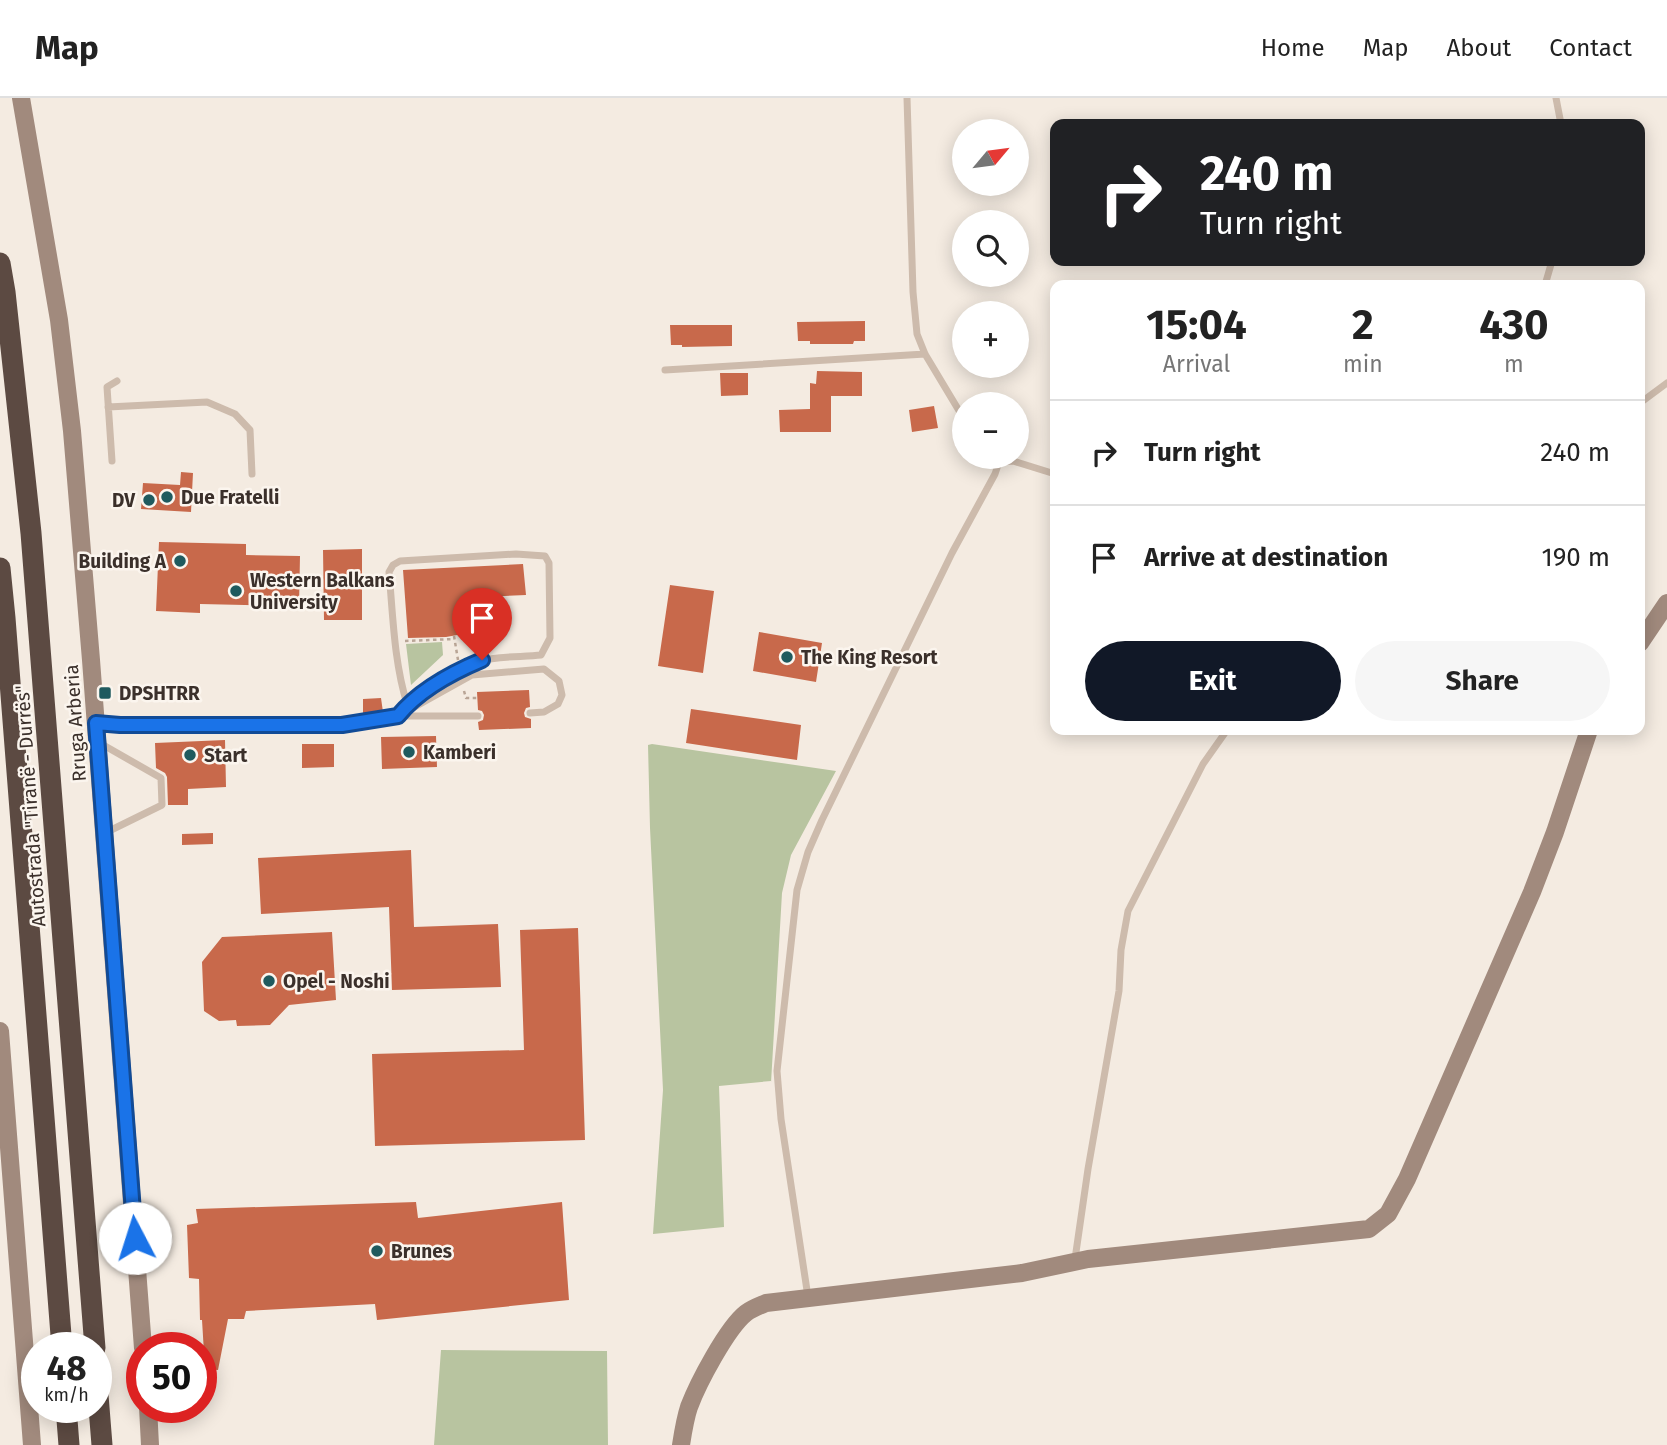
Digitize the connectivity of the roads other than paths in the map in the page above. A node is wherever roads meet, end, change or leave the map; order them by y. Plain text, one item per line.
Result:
1 (21, 98) edge
2 (907, 98) edge
3 (1556, 98) edge
4 (1560, 119) edge
5 (0, 263) edge
6 (925, 354) junction
7 (664, 370) dead end
8 (117, 381) dead end
9 (1667, 383) edge
10 (952, 399) edge
11 (1645, 399) edge
12 (108, 407) junction
13 (113, 461) dead end
14 (1029, 466) edge
15 (995, 469) edge
16 (1050, 472) edge
17 (252, 474) dead end
18 (0, 568) edge
19 (1667, 603) edge
20 (1645, 636) edge
21 (407, 704) junction
22 (530, 713) dead end
23 (398, 716) junction
24 (478, 716) dead end
25 (97, 732) junction
26 (1223, 735) edge
27 (1587, 735) edge
28 (104, 833) junction
29 (0, 1031) edge
30 (2, 1073) edge
31 (4, 1132) edge
32 (1074, 1261) junction
33 (808, 1297) junction
34 (61, 1332) edge
35 (93, 1332) edge
36 (142, 1332) edge
37 (67, 1423) edge
38 (100, 1423) edge
39 (149, 1423) edge
40 (32, 1445) edge
41 (69, 1445) edge
42 (102, 1445) edge
43 (150, 1445) edge
44 (681, 1445) edge

1 - 25 main road, Rruga Arberia
2 - 6 lane
3 - 4 lane
5 - 35 highway, Autostrada "Tiranë - Durrës"
6 - 7 lane
6 - 10 lane
8 - 12 lane
9 - 11 lane
12 - 13 lane
12 - 17 lane
14 - 16 lane
15 - 33 lane
18 - 34 highway, Autostrada "Tiranë - Durrës"
19 - 20 main road
21 - 21 lane
21 - 23 lane
22 - 23 lane
23 - 24 lane
23 - 25 lane
25 - 28 main road, Rruga Arberia
25 - 28 lane
26 - 32 lane
27 - 32 main road
28 - 36 main road, Rruga Arberia
29 - 30 main road
30 - 31 main road
31 - 40 main road
32 - 33 main road
33 - 44 main road
37 - 41 highway
38 - 42 highway
39 - 43 main road

